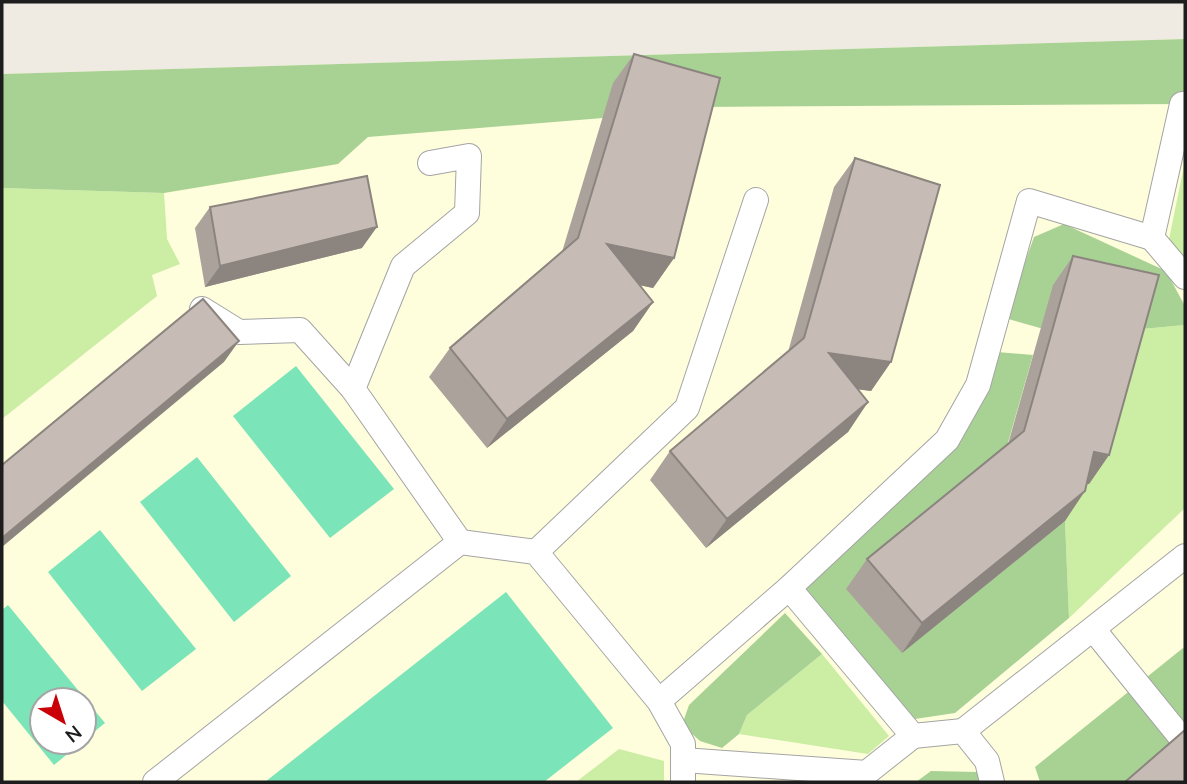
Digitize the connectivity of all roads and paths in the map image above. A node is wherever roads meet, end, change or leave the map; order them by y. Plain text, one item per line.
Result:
1 (1185, 104) edge
2 (430, 163) dead end
3 (756, 200) dead end
4 (1152, 237) junction
5 (1185, 277) edge
6 (202, 309) edge
7 (353, 389) junction
8 (460, 542) junction
9 (536, 552) junction
10 (1185, 556) edge
11 (789, 588) junction
12 (1093, 629) junction
13 (659, 701) junction
14 (963, 731) junction
15 (1178, 734) edge
16 (913, 736) junction
17 (683, 771) edge
18 (861, 778) edge
19 (155, 782) edge
20 (992, 782) edge

1 - 4 lane
2 - 7 lane
3 - 9 lane
4 - 5 lane
4 - 11 lane
6 - 7 lane
7 - 8 lane
8 - 9 lane
8 - 19 lane
9 - 13 lane
10 - 12 lane
11 - 13 lane
11 - 16 lane
12 - 14 lane
12 - 15 lane
13 - 17 lane
14 - 16 lane
14 - 20 lane
16 - 18 lane
17 - 18 lane

